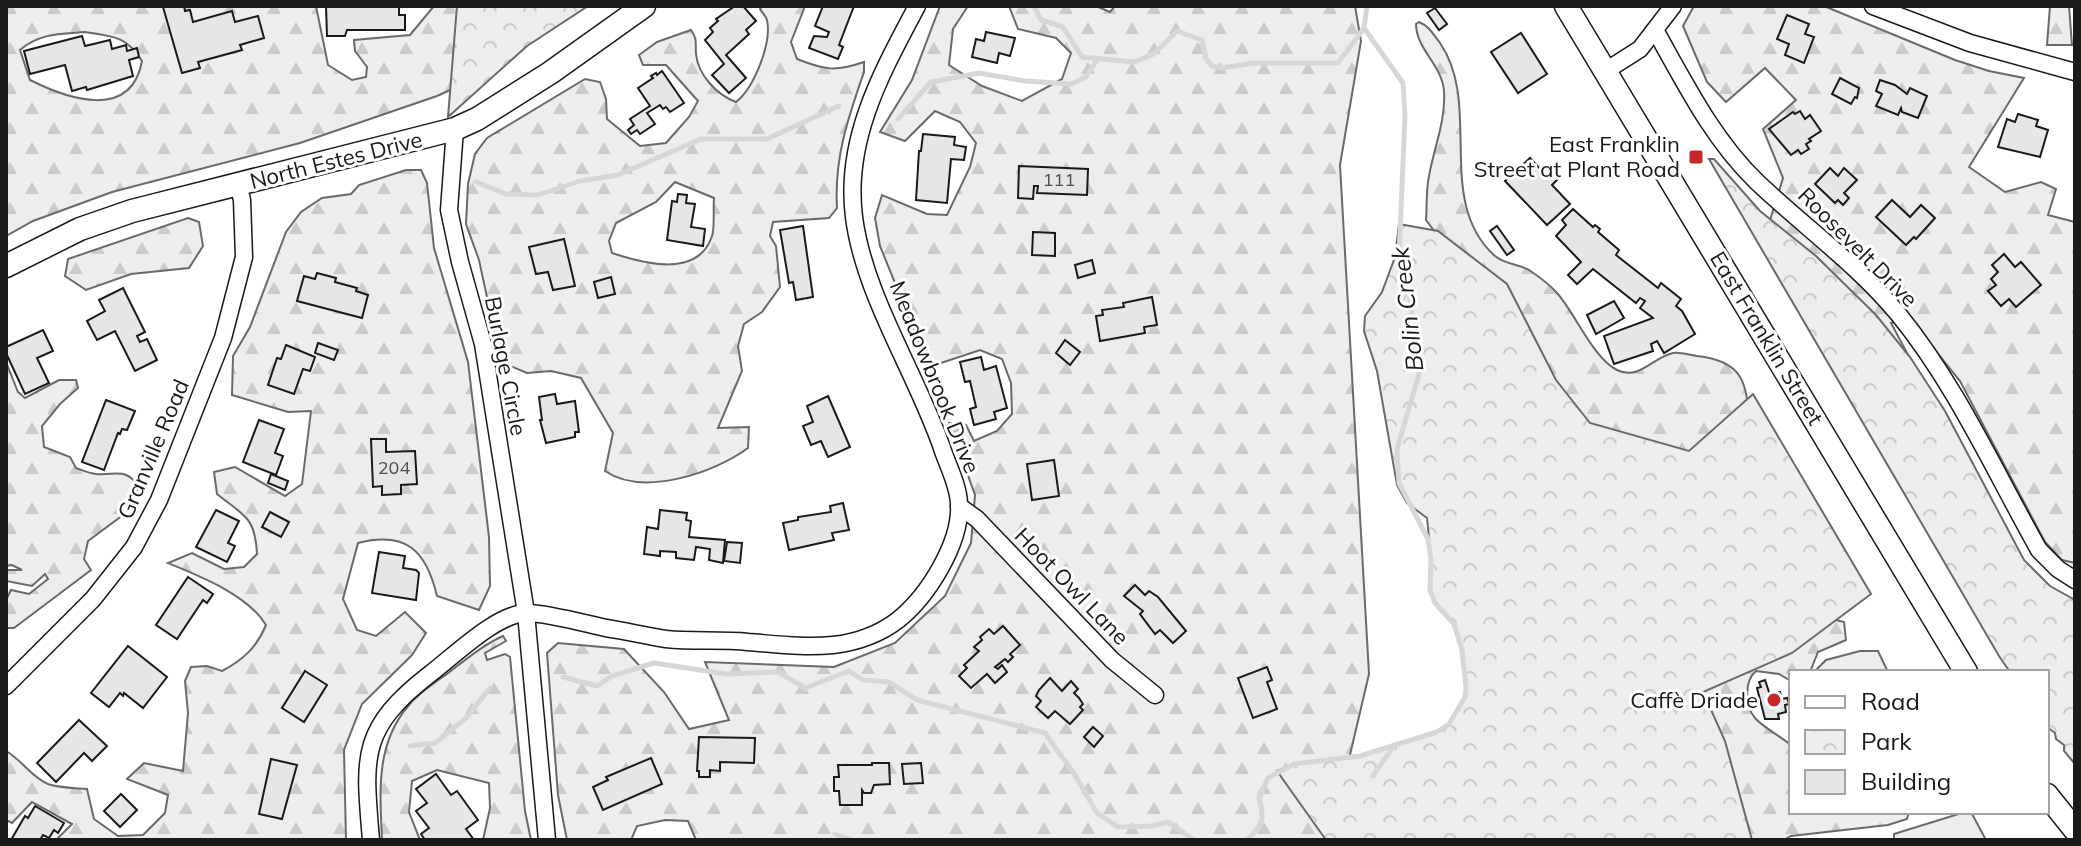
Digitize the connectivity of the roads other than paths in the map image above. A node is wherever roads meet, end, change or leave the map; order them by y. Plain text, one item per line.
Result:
1 (644, 6) edge
2 (917, 6) edge
3 (1566, 6) edge
4 (1673, 6) edge
5 (1873, 6) edge
6 (1655, 30) junction
7 (1607, 70) junction
8 (2075, 72) edge
9 (455, 129) junction
10 (238, 184) junction
11 (6, 266) edge
12 (959, 506) junction
13 (2075, 580) edge
14 (526, 613) junction
15 (1965, 670) edge
16 (6, 686) edge
17 (1155, 695) dead end
18 (2049, 798) edge
19 (2075, 830) edge
20 (371, 840) edge
21 (547, 840) edge

1 - 9 main road, North Estes Drive
2 - 12 street, Meadowbrook Drive
3 - 7 main road, East Franklin Street
4 - 6 street
5 - 8 street
6 - 7 street
6 - 13 street, Roosevelt Drive
7 - 15 main road, East Franklin Street
9 - 10 main road, North Estes Drive
9 - 14 street, Burlage Circle
10 - 11 main road, North Estes Drive
10 - 16 street, Granville Road
12 - 14 street, Meadowbrook Drive
12 - 17 street, Hoot Owl Lane
14 - 20 street
14 - 21 street, Burlage Circle
18 - 19 main road

